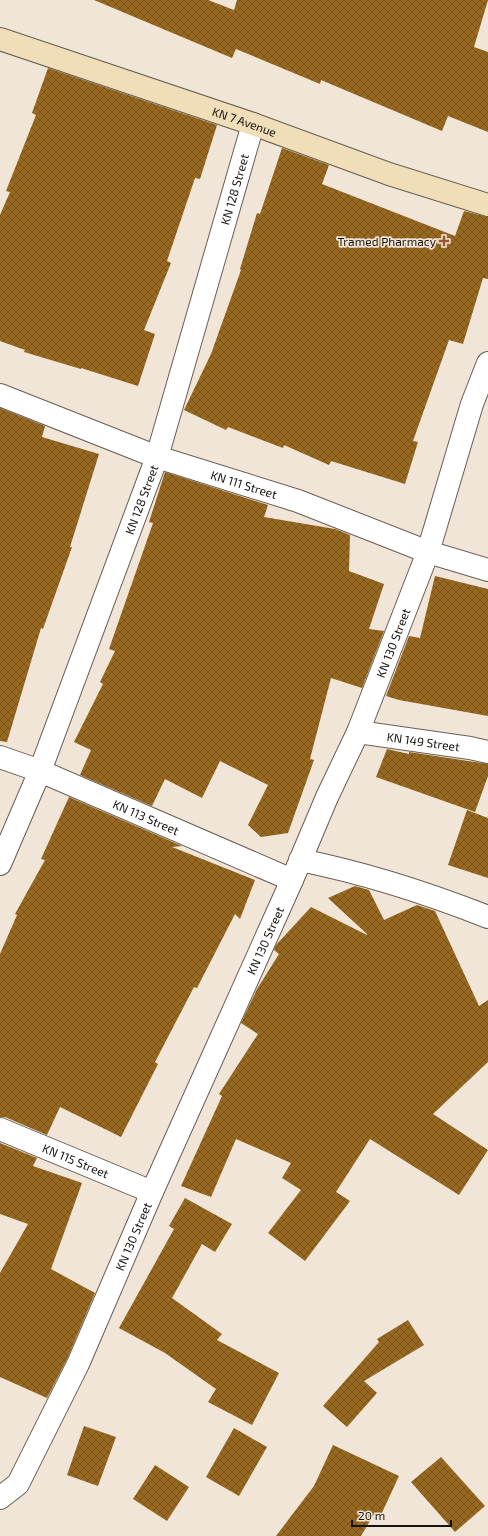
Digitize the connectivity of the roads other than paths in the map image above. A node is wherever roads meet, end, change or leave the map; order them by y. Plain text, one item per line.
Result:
1 (0, 40) edge
2 (253, 124) junction
3 (488, 205) edge
4 (488, 363) edge
5 (0, 395) edge
6 (480, 407) edge
7 (157, 457) junction
8 (428, 552) junction
9 (488, 570) edge
10 (358, 732) junction
11 (488, 752) edge
12 (0, 757) edge
13 (40, 771) junction
14 (300, 860) junction
15 (0, 864) edge
16 (292, 880) junction
17 (488, 917) edge
18 (0, 1129) edge
19 (152, 1192) junction
20 (0, 1498) edge

1 - 2 street, KN 7 Avenue
2 - 3 street, KN 7 Avenue
2 - 7 street, KN 128 Street
4 - 6 street, KN 130 Street
5 - 7 street, KN 111 Street
6 - 8 street, KN 130 Street
7 - 8 street, KN 111 Street
7 - 13 street, KN 128 Street
8 - 9 street, KN 111 Street
8 - 10 street, KN 130 Street
10 - 11 street, KN 149 Street
10 - 14 street, KN 130 Street
12 - 13 street, KN 113 Street
13 - 15 street, KN 128 Street
13 - 16 street, KN 113 Street
14 - 16 street, KN 130 Street
14 - 17 street
16 - 19 street, KN 130 Street
18 - 19 street, KN 115 Street
19 - 20 street, KN 130 Street

